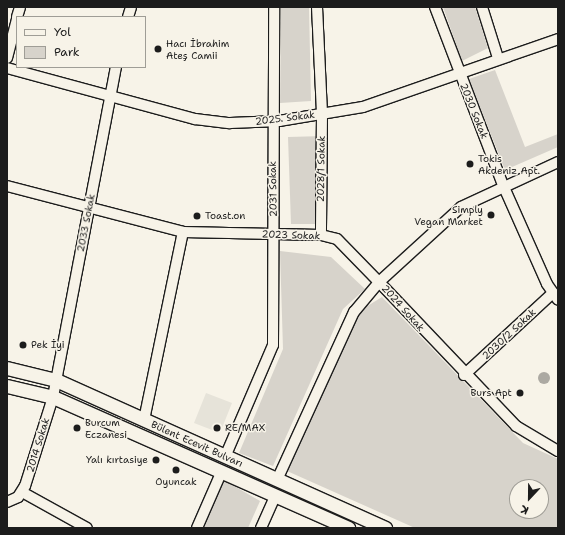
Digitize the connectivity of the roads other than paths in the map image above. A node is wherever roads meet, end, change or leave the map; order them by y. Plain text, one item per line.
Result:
1 (274, 7) edge
2 (316, 7) edge
3 (435, 7) edge
4 (482, 7) edge
5 (16, 22) edge
6 (558, 39) edge
7 (7, 58) edge
8 (498, 58) junction
9 (7, 68) edge
10 (116, 68) edge
11 (458, 71) junction
12 (110, 95) junction
13 (322, 114) junction
14 (272, 121) junction
15 (558, 162) edge
16 (503, 185) junction
17 (7, 186) edge
18 (89, 208) junction
19 (183, 232) junction
20 (273, 235) junction
21 (321, 235) junction
22 (379, 282) junction
23 (556, 296) edge
24 (7, 368) edge
25 (464, 375) junction
26 (56, 380) junction
27 (7, 386) edge
28 (53, 397) junction
29 (144, 420) junction
30 (558, 450) edge
31 (226, 458) junction
32 (221, 473) junction
33 (277, 480) junction
34 (22, 492) junction
35 (275, 496) junction
36 (7, 502) edge
37 (87, 528) edge
38 (197, 528) edge
39 (261, 528) edge
40 (348, 528) edge
41 (385, 528) edge

1 - 14 street, 2031 Sokak
2 - 13 street, 2028/1 Sokak
3 - 11 street, 2030 Sokak
4 - 8 street
5 - 7 street
6 - 8 street, 2025. Sokak
8 - 11 street, 2025. Sokak
9 - 12 street, 2025. Sokak
10 - 12 street, 2033 Sokak
11 - 13 street, 2025. Sokak
11 - 16 street, 2030 Sokak
12 - 14 street, 2025. Sokak
12 - 18 street, 2033 Sokak
13 - 14 street, 2025. Sokak
13 - 21 street, 2028/1 Sokak
14 - 20 street, 2031 Sokak
15 - 16 street
16 - 22 street
16 - 23 street, 2030 Sokak
17 - 18 street, 2023 Sokak
18 - 19 street, 2023 Sokak
18 - 26 street, 2033 Sokak
19 - 20 street, 2023 Sokak
19 - 29 street
20 - 21 street, 2023 Sokak
20 - 31 street, 2031 Sokak
21 - 22 street, 2023 Sokak
22 - 25 street, 2024 Sokak
22 - 33 street, 2024 Sokak
23 - 25 street, 2030/2 Sokak
24 - 26 main road, Bülent Ecevit Bulvarı
25 - 30 street, 2024 Sokak
26 - 28 street, 2014 Sokak
26 - 29 main road, Bülent Ecevit Bulvarı
27 - 28 main road, Bülent Ecevit Bulvarı
28 - 32 main road, Bülent Ecevit Bulvarı
28 - 34 street, 2014 Sokak
29 - 31 main road, Bülent Ecevit Bulvarı
31 - 33 main road, Bülent Ecevit Bulvarı
32 - 35 main road, Bülent Ecevit Bulvarı
32 - 38 street
33 - 41 main road, Bülent Ecevit Bulvarı
34 - 36 street
34 - 37 street
35 - 39 street
35 - 40 main road, Bülent Ecevit Bulvarı

